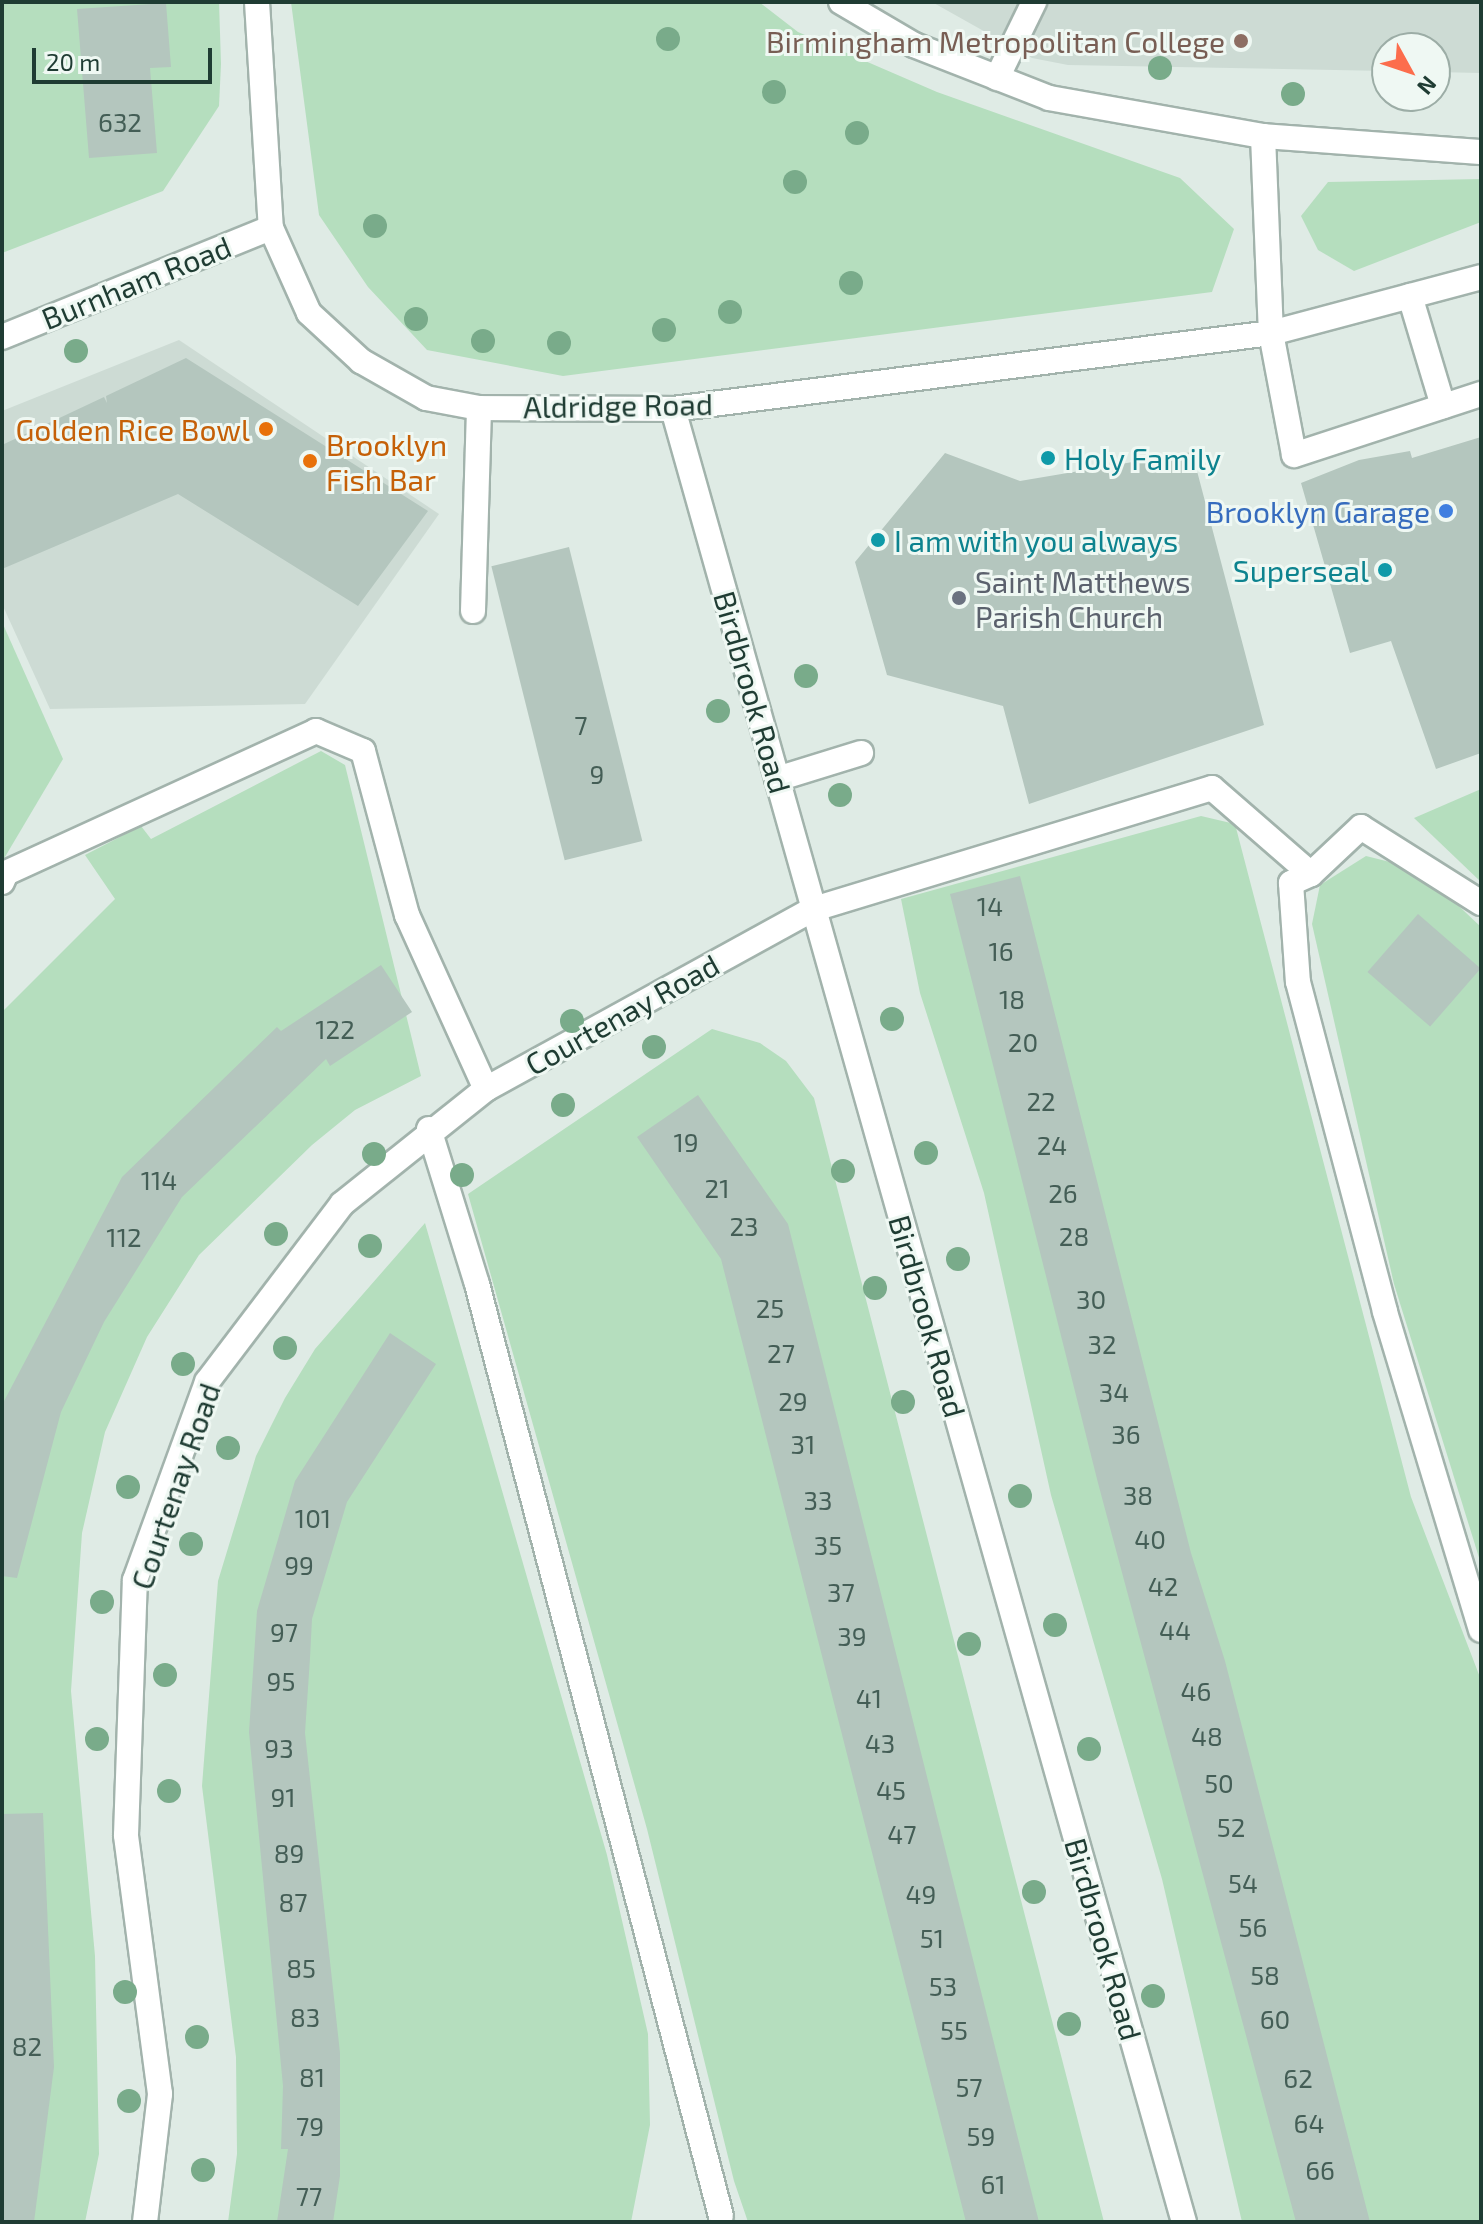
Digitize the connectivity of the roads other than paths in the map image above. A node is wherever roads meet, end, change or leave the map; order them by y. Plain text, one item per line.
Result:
1 (257, 2) edge
2 (841, 2) edge
3 (1034, 2) edge
4 (997, 78) junction
5 (1263, 136) junction
6 (1481, 152) edge
7 (271, 228) junction
8 (1481, 277) edge
9 (1410, 296) junction
10 (1271, 333) junction
11 (2, 337) edge
12 (1481, 394) edge
13 (1443, 406) junction
14 (479, 408) junction
15 (673, 409) junction
16 (473, 611) dead end
17 (861, 753) dead end
18 (777, 779) junction
19 (1311, 874) junction
20 (2, 882) edge
21 (1481, 903) edge
22 (814, 909) junction
23 (486, 1089) junction
24 (429, 1129) junction
25 (1481, 1630) edge
26 (721, 2220) edge
27 (145, 2222) edge
28 (1184, 2222) edge

1 - 7 street, Aldridge Road
2 - 4 street
3 - 4 street
4 - 5 street
5 - 6 street
5 - 10 street
7 - 11 street, Burnham Road
7 - 14 street, Aldridge Road
8 - 9 street, Aldridge Road
9 - 10 street, Aldridge Road
9 - 13 street
10 - 13 street
10 - 15 street, Aldridge Road
12 - 13 street
14 - 15 street, Aldridge Road
14 - 16 street
15 - 18 street, Birdbrook Road
17 - 18 street
18 - 22 street, Birdbrook Road
19 - 21 street
19 - 22 street, Courtenay Road
19 - 25 street
20 - 23 street
22 - 23 street, Courtenay Road
22 - 28 street, Birdbrook Road
23 - 24 street, Courtenay Road
24 - 26 street
24 - 27 street, Courtenay Road

